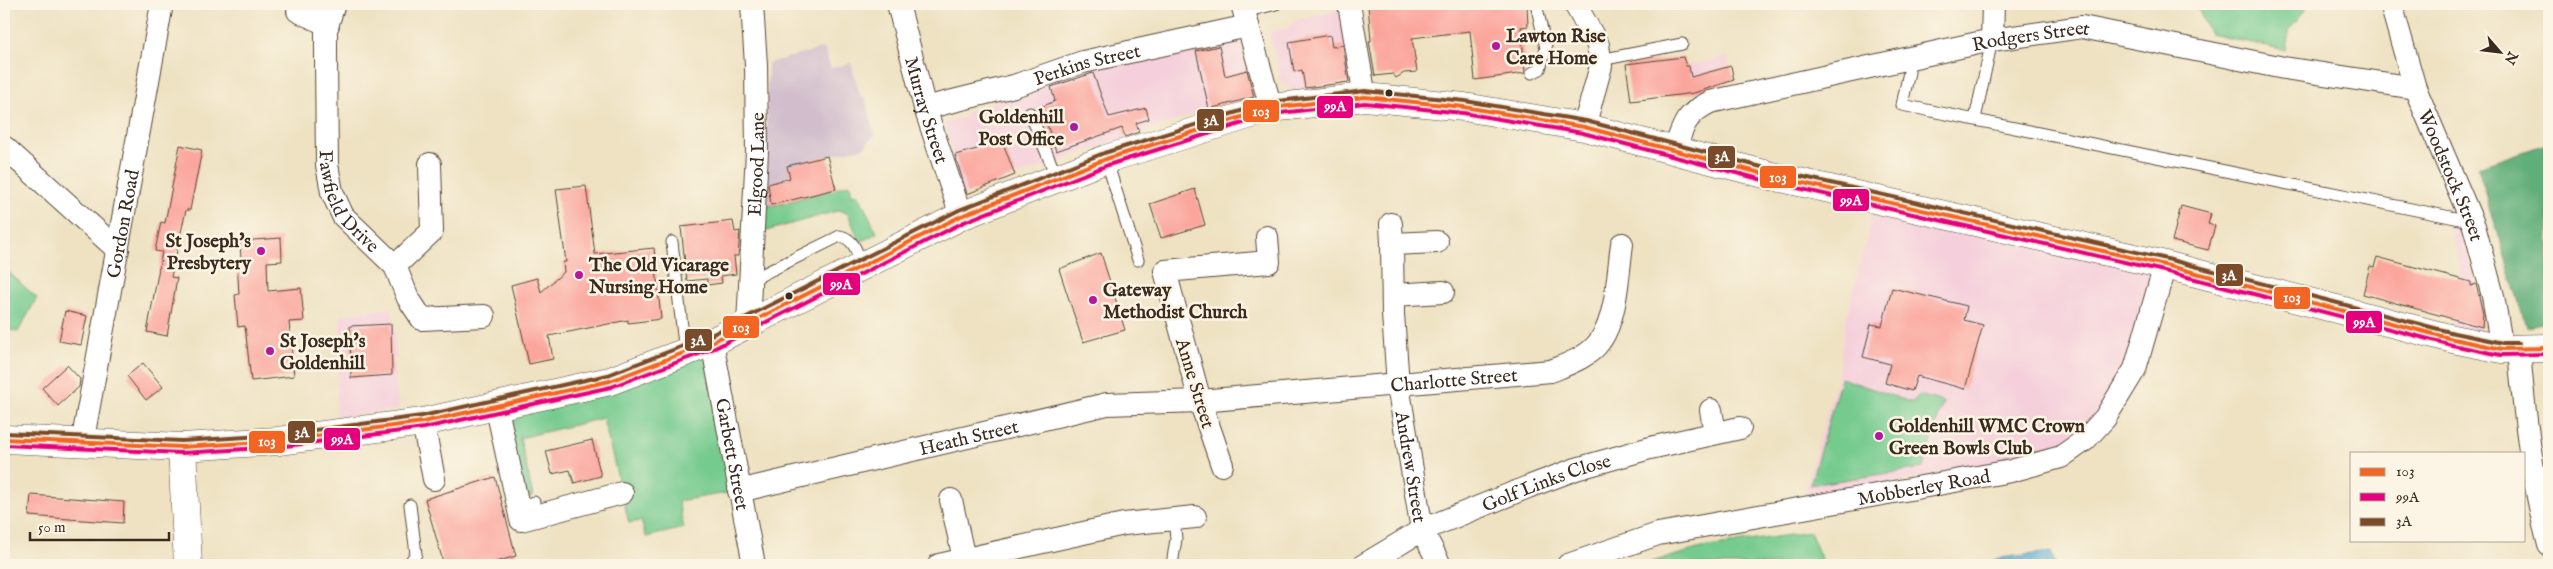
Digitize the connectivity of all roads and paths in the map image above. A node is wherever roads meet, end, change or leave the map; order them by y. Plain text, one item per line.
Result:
1 (162, 4) edge
2 (334, 4) edge
3 (752, 4) edge
4 (898, 4) edge
5 (1276, 4) edge
6 (1349, 4) edge
7 (1538, 4) edge
8 (1575, 4) edge
9 (1993, 4) edge
10 (2391, 4) edge
11 (298, 11) dead end
12 (1245, 14) edge
13 (328, 25) junction
14 (1992, 40) junction
15 (1682, 44) dead end
16 (1907, 59) junction
17 (1600, 60) junction
18 (1532, 72) dead end
19 (2415, 88) junction
20 (1365, 97) junction
21 (925, 108) junction
22 (1271, 108) junction
23 (1030, 113) dead end
24 (1975, 119) junction
25 (1584, 128) junction
26 (4, 147) edge
27 (1675, 149) junction
28 (1106, 159) junction
29 (430, 164) dead end
30 (1057, 178) junction
31 (961, 216) junction
32 (2470, 217) junction
33 (1267, 237) dead end
34 (672, 242) dead end
35 (1437, 242) dead end
36 (1622, 244) dead end
37 (118, 250) junction
38 (1138, 260) dead end
39 (2165, 265) junction
40 (395, 266) junction
41 (862, 266) junction
42 (750, 281) junction
43 (1443, 292) dead end
44 (1393, 295) junction
45 (484, 316) dead end
46 (748, 324) junction
47 (712, 342) junction
48 (2549, 348) edge
49 (2511, 349) junction
50 (686, 352) junction
51 (1398, 385) junction
52 (1200, 401) junction
53 (496, 404) junction
54 (1711, 410) dead end
55 (424, 422) junction
56 (1740, 428) dead end
57 (1715, 433) junction
58 (4, 438) edge
59 (82, 444) junction
60 (182, 447) junction
61 (1222, 465) dead end
62 (434, 479) dead end
63 (739, 491) junction
64 (622, 493) dead end
65 (952, 500) dead end
66 (410, 505) dead end
67 (1185, 518) joint
68 (1422, 530) junction
69 (2549, 541) edge
70 (964, 559) junction
71 (188, 565) edge
72 (408, 565) edge
73 (754, 565) edge
74 (939, 565) edge
75 (1172, 565) edge
76 (1364, 565) edge
77 (1440, 565) edge
78 (1568, 565) edge

1 - 37 street, Gordon Road
2 - 13 street, Fawfield Drive
3 - 42 street, Elgood Lane
4 - 21 street, Murray Street
5 - 12 lane
6 - 20 street
7 - 18 lane
8 - 17 street
9 - 14 street
10 - 19 street, Woodstock Street
11 - 13 street
12 - 21 street, Perkins Street
12 - 22 street
13 - 40 street, Fawfield Drive
14 - 16 street, Rodgers Street
14 - 19 street, Rodgers Street
14 - 24 lane
15 - 17 lane
16 - 24 lane
16 - 27 street, Rodgers Street
17 - 25 street
19 - 32 street, Woodstock Street
20 - 22 main road
20 - 25 main road
21 - 31 street, Murray Street
22 - 28 main road
23 - 30 lane
24 - 32 lane
25 - 27 main road
26 - 37 street
27 - 39 main road
28 - 30 main road
28 - 38 lane
29 - 40 street
30 - 31 main road
31 - 41 main road
32 - 49 street, Woodstock Street
33 - 52 street, Anne Street
34 - 50 lane
35 - 44 street, Andrew Street
36 - 51 street, Charlotte Street
37 - 59 street, Gordon Road
39 - 49 main road
39 - 78 street, Mobberley Road
40 - 45 street, Fawfield Drive
41 - 42 lane
41 - 46 main road
42 - 46 street, Elgood Lane
43 - 44 street
44 - 51 street, Andrew Street
46 - 47 main road
47 - 50 main road
47 - 63 street, Garbett Street
48 - 49 main road
49 - 69 street, Woodstock Street
50 - 53 main road
51 - 52 street, Charlotte Street
51 - 68 street, Andrew Street
52 - 61 street, Anne Street
52 - 63 street, Heath Street
53 - 55 main road
53 - 64 street
54 - 57 street
55 - 60 main road
55 - 62 street
56 - 57 street, Golf Links Close
57 - 68 street, Golf Links Close
58 - 59 main road
59 - 60 main road
60 - 71 main road
63 - 73 street, Garbett Street
65 - 70 street
66 - 72 lane
67 - 70 street
67 - 75 lane
68 - 76 street, Golf Links Close
68 - 77 street, Andrew Street
70 - 74 street

